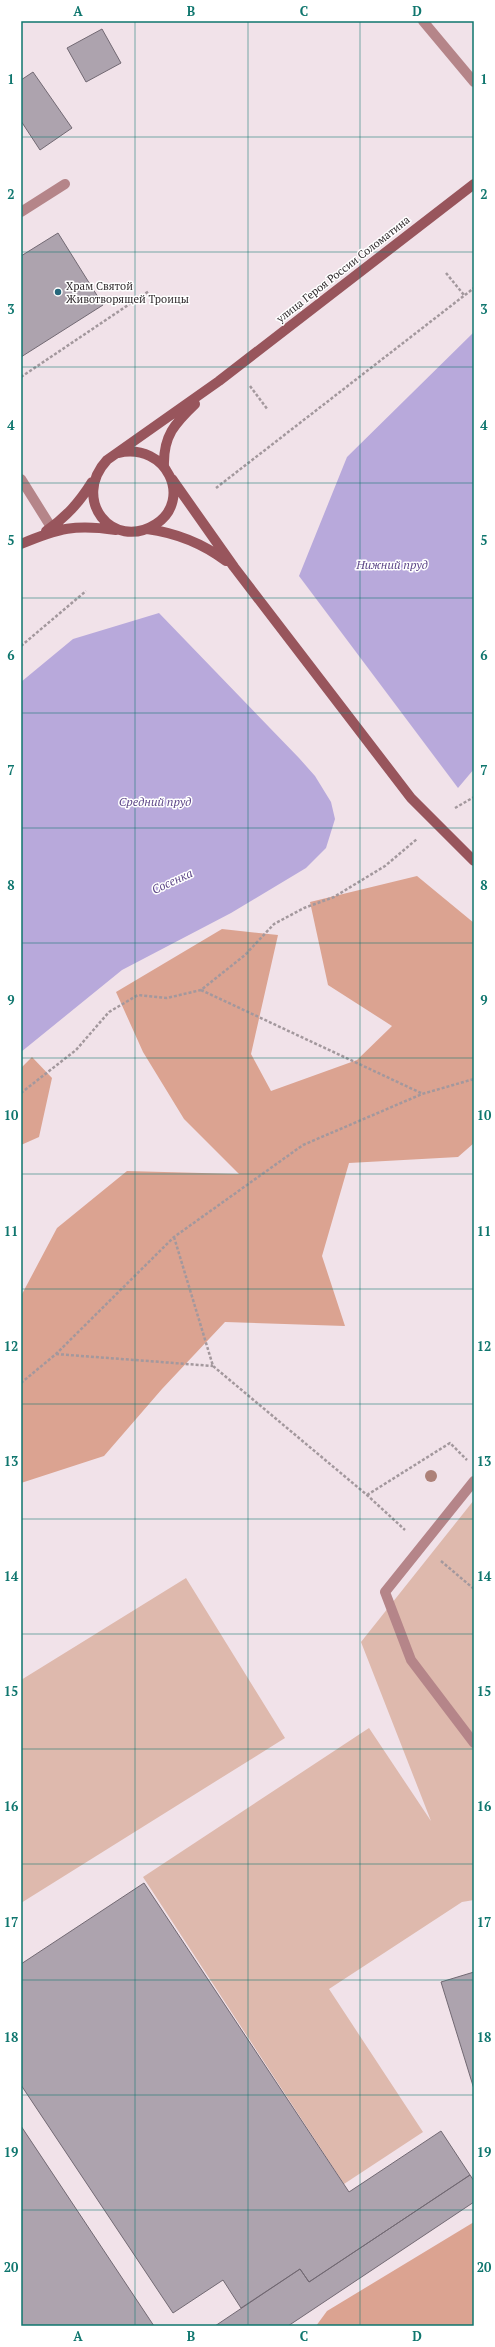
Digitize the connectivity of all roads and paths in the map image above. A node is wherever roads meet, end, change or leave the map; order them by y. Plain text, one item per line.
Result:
1 (422, 21) edge
2 (474, 82) edge
3 (65, 184) dead end
4 (474, 184) edge
5 (21, 212) edge
6 (446, 273) dead end
7 (474, 288) edge
8 (149, 291) dead end
9 (464, 295) junction
10 (227, 374) junction
11 (21, 377) edge
12 (118, 453) junction
13 (164, 466) junction
14 (170, 477) junction
15 (21, 479) edge
16 (93, 481) junction
17 (216, 488) dead end
18 (51, 527) junction
19 (147, 529) junction
20 (122, 531) junction
21 (36, 538) junction
22 (21, 544) edge
23 (234, 567) junction
24 (86, 591) dead end
25 (21, 646) edge
26 (474, 798) edge
27 (455, 808) dead end
28 (418, 839) dead end
29 (474, 861) edge
30 (200, 990) junction
31 (474, 1079) edge
32 (21, 1093) edge
33 (422, 1094) junction
34 (174, 1237) junction
35 (56, 1354) junction
36 (213, 1366) junction
37 (21, 1383) edge
38 (469, 1462) dead end
39 (474, 1481) edge
40 (367, 1496) junction
41 (421, 1545) junction
42 (474, 1589) edge
43 (474, 1743) edge

1 - 2 lane
3 - 5 lane
4 - 10 street, улица Героя России Соломатина
6 - 9 path
7 - 9 path
8 - 11 path
9 - 17 path
10 - 12 street, улица Героя России Соломатина
10 - 13 street, улица Героя России Соломатина
12 - 13 street, улица Героя России Соломатина
12 - 16 street, улица Героя России Соломатина
13 - 14 street, улица Героя России Соломатина
14 - 19 street, улица Героя России Соломатина
14 - 23 street
15 - 18 lane
16 - 18 street
16 - 20 street, улица Героя России Соломатина
18 - 21 street
19 - 20 street, улица Героя России Соломатина
19 - 23 street
20 - 21 street
21 - 22 street
23 - 29 street
24 - 25 path
26 - 27 path
28 - 30 path
30 - 32 path
30 - 33 path
31 - 33 path
33 - 34 path
34 - 35 path
34 - 36 path
35 - 36 path
35 - 37 path
36 - 40 path
38 - 40 path
39 - 41 lane
40 - 41 path
41 - 42 path
41 - 43 lane

